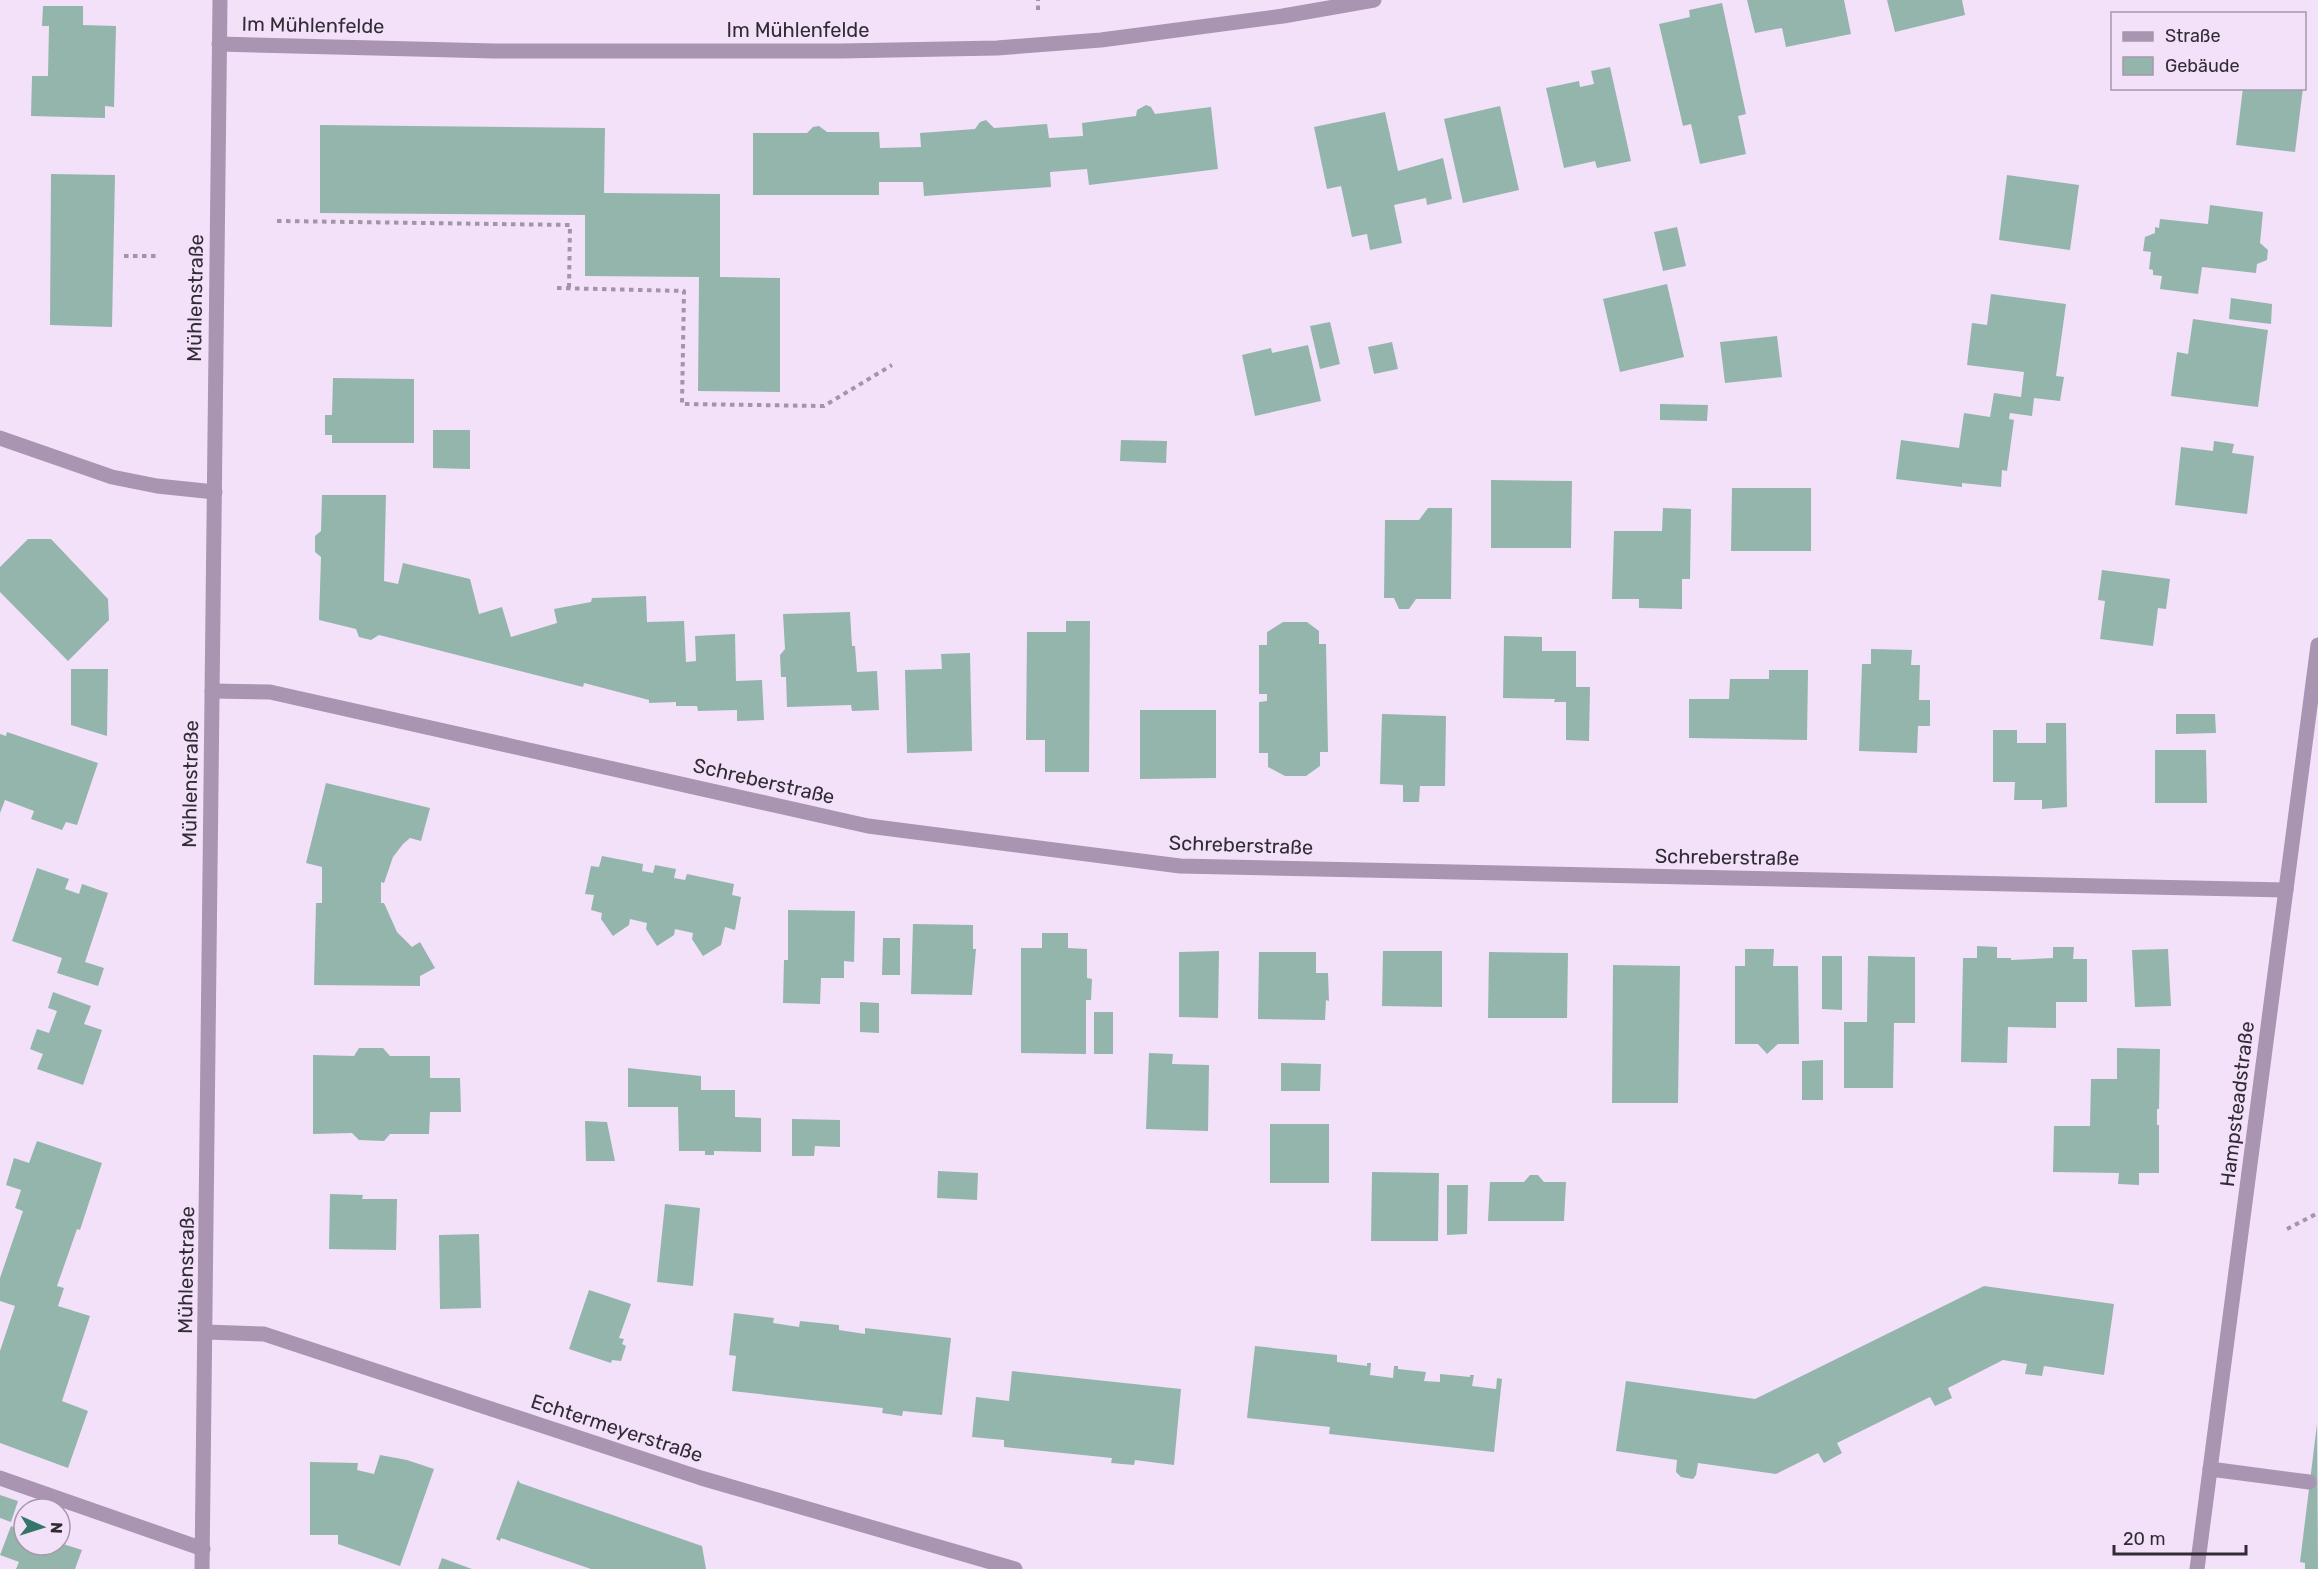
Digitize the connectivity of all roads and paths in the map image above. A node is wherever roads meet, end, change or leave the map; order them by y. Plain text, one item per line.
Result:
1 (220, 0) edge
2 (1038, 0) edge
3 (1374, 0) edge
4 (1038, 10) dead end
5 (219, 44) junction
6 (277, 221) dead end
7 (124, 256) dead end
8 (160, 256) dead end
9 (557, 288) dead end
10 (569, 288) junction
11 (892, 365) dead end
12 (0, 438) edge
13 (215, 492) junction
14 (2318, 645) edge
15 (212, 691) junction
16 (2286, 891) junction
17 (2318, 1213) edge
18 (2287, 1228) dead end
19 (206, 1332) junction
20 (2210, 1469) junction
21 (0, 1478) edge
22 (2309, 1482) dead end
23 (203, 1549) junction
24 (202, 1569) edge
25 (1015, 1569) edge
26 (2197, 1569) edge

1 - 5 street, Mühlenstraße
2 - 4 path
3 - 5 street, Im Mühlenfelde
5 - 13 street, Mühlenstraße
6 - 10 path
7 - 8 path
9 - 10 path
10 - 11 path
12 - 13 street
13 - 15 street, Mühlenstraße
14 - 16 street, Hampsteadstraße
15 - 16 street, Schreberstraße
15 - 19 street, Mühlenstraße
16 - 20 street, Hampsteadstraße
17 - 18 path
19 - 23 street, Mühlenstraße
19 - 25 street, Echtermeyerstraße
20 - 22 street
20 - 26 street, Hampsteadstraße
21 - 23 street
23 - 24 street, Mühlenstraße

